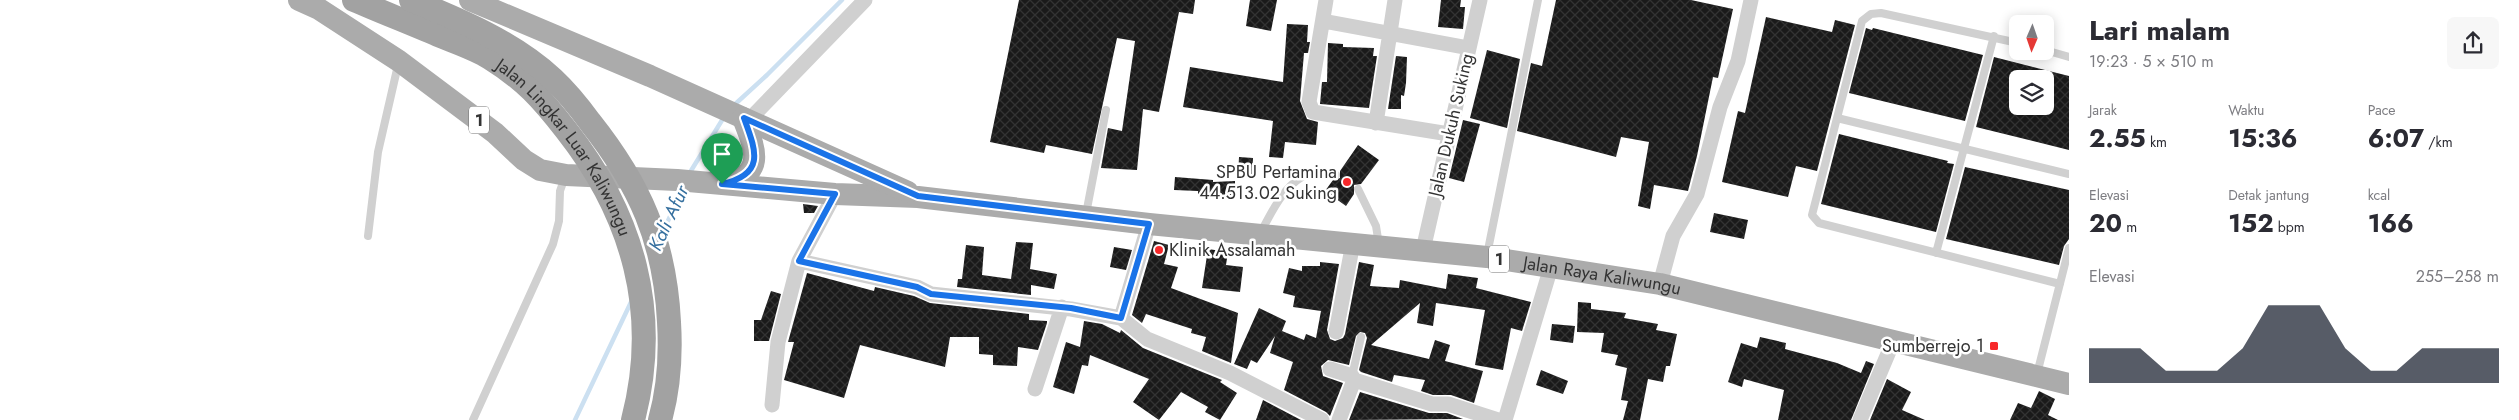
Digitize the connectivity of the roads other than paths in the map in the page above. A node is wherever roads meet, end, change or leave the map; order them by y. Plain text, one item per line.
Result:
1 (299, 0) edge
2 (354, 0) edge
3 (411, 0) edge
4 (470, 0) edge
5 (865, 0) edge
6 (1326, 0) edge
7 (1394, 0) edge
8 (1480, 0) edge
9 (1538, 0) edge
10 (1751, 0) edge
11 (1323, 21) junction
12 (1389, 33) junction
13 (1994, 36) junction
14 (2009, 40) edge
15 (1469, 48) junction
16 (2054, 53) edge
17 (2069, 57) edge
18 (399, 61) junction
19 (1106, 110) dead end
20 (739, 115) junction
21 (1837, 118) junction
22 (1376, 123) junction
23 (1449, 134) junction
24 (1964, 148) junction
25 (2069, 174) edge
26 (566, 175) junction
27 (1336, 175) dead end
28 (722, 184) junction
29 (1358, 189) dead end
30 (835, 194) junction
31 (918, 196) junction
32 (1086, 216) junction
33 (1149, 224) junction
34 (1260, 233) junction
35 (368, 236) dead end
36 (1353, 243) junction
37 (1379, 246) junction
38 (2069, 248) edge
39 (1423, 250) junction
40 (1936, 252) junction
41 (1487, 257) junction
42 (799, 261) junction
43 (1552, 267) junction
44 (1660, 284) junction
45 (2060, 284) junction
46 (1062, 308) junction
47 (1121, 318) junction
48 (1336, 332) dead end
49 (1361, 337) dead end
50 (1894, 342) junction
51 (1330, 369) dead end
52 (2037, 376) junction
53 (1353, 378) junction
54 (2069, 384) edge
55 (1035, 389) dead end
56 (772, 405) dead end
57 (473, 420) edge
58 (633, 420) edge
59 (660, 420) edge
60 (1322, 420) edge
61 (1339, 420) edge
62 (1498, 420) edge
63 (1506, 420) edge
64 (1860, 420) edge

1 - 18 main road, 1
2 - 58 highway, Jalan Lingkar Luar Kaliwungu
3 - 59 highway, Jalan Lingkar Luar Kaliwungu
4 - 20 main road, 1
5 - 20 street
6 - 11 street
7 - 12 street
8 - 15 street, Jalan Dukuh Suking
9 - 41 lane
10 - 44 street
11 - 12 street
11 - 22 street
12 - 15 street
12 - 22 street
13 - 14 lane
13 - 21 lane
13 - 24 lane
15 - 23 street, Jalan Dukuh Suking
16 - 17 lane
18 - 26 main road, 1
18 - 35 lane
19 - 32 lane
20 - 28 main road
20 - 31 main road, 1
21 - 24 lane
21 - 40 lane
22 - 23 street
23 - 39 street, Jalan Dukuh Suking
24 - 25 lane
24 - 40 lane
26 - 28 main road, 1
26 - 57 lane
27 - 34 lane
28 - 30 main road, 1
29 - 37 lane
30 - 31 main road, 1
30 - 42 street
31 - 32 main road, Jalan Raya Kaliwungu / 1
32 - 33 main road, Jalan Raya Kaliwungu / 1
33 - 34 main road, Jalan Raya Kaliwungu / 1
33 - 47 street
34 - 36 main road, Jalan Raya Kaliwungu / 1
36 - 37 main road, Jalan Raya Kaliwungu / 1
36 - 48 street
37 - 39 main road, Jalan Raya Kaliwungu / 1
38 - 45 lane
39 - 41 main road, Jalan Raya Kaliwungu / 1
40 - 45 lane
41 - 43 main road, Jalan Raya Kaliwungu / 1
42 - 46 street
42 - 56 street
43 - 44 main road, Jalan Raya Kaliwungu / 1
43 - 63 street
44 - 50 main road, Jalan Raya Kaliwungu / 1
45 - 52 lane
46 - 47 street
46 - 55 street
47 - 60 street
49 - 53 lane
50 - 52 main road, Jalan Raya Kaliwungu / 1
50 - 64 street
51 - 53 street
52 - 54 main road, Jalan Raya Kaliwungu / 1
53 - 61 street
53 - 62 street

